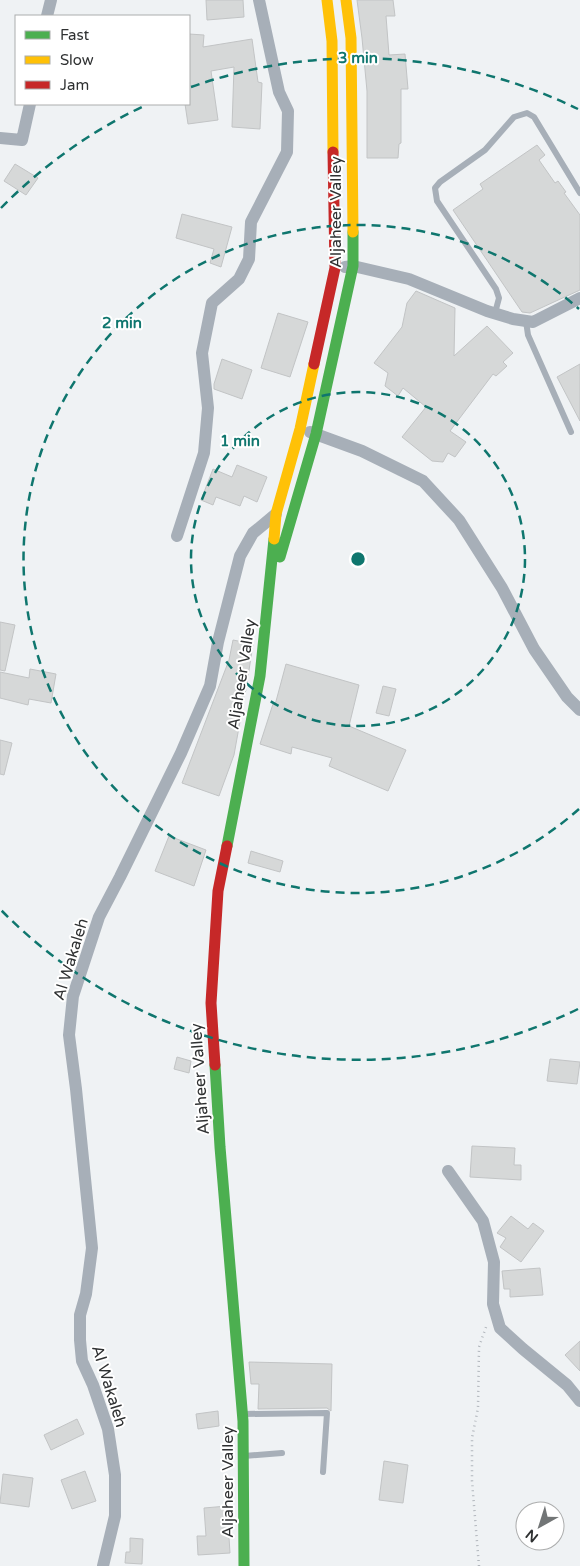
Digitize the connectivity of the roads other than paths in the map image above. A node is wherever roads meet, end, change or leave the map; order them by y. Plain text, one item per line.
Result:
1 (51, 0) edge
2 (258, 0) edge
3 (327, 0) edge
4 (346, 0) edge
5 (47, 15) edge
6 (30, 105) edge
7 (0, 138) edge
8 (580, 193) edge
9 (353, 266) junction
10 (335, 268) junction
11 (580, 298) edge
12 (494, 313) junction
13 (526, 320) junction
14 (300, 429) junction
15 (570, 432) dead end
16 (316, 434) junction
17 (276, 514) junction
18 (177, 536) dead end
19 (269, 594) junction
20 (580, 710) edge
21 (448, 1171) dead end
22 (580, 1401) edge
23 (242, 1414) junction
24 (282, 1453) dead end
25 (243, 1456) junction
26 (323, 1472) dead end
27 (103, 1566) edge
28 (244, 1566) edge

1 - 5 street
2 - 18 street
3 - 10 street, Aljaheer Valley
4 - 9 street, Aljaheer Valley
6 - 7 street
8 - 12 lane
9 - 10 street
9 - 12 street
9 - 16 street, Aljaheer Valley
10 - 14 street, Aljaheer Valley
11 - 13 street
12 - 13 street
13 - 15 lane
14 - 16 street
14 - 17 street, Aljaheer Valley
16 - 19 street, Aljaheer Valley
16 - 20 street
17 - 19 street, Aljaheer Valley
17 - 27 street, Al Wakaleh
19 - 23 street, Aljaheer Valley
21 - 22 street
23 - 25 street, Aljaheer Valley
23 - 26 lane
24 - 25 lane
25 - 28 street, Aljaheer Valley

